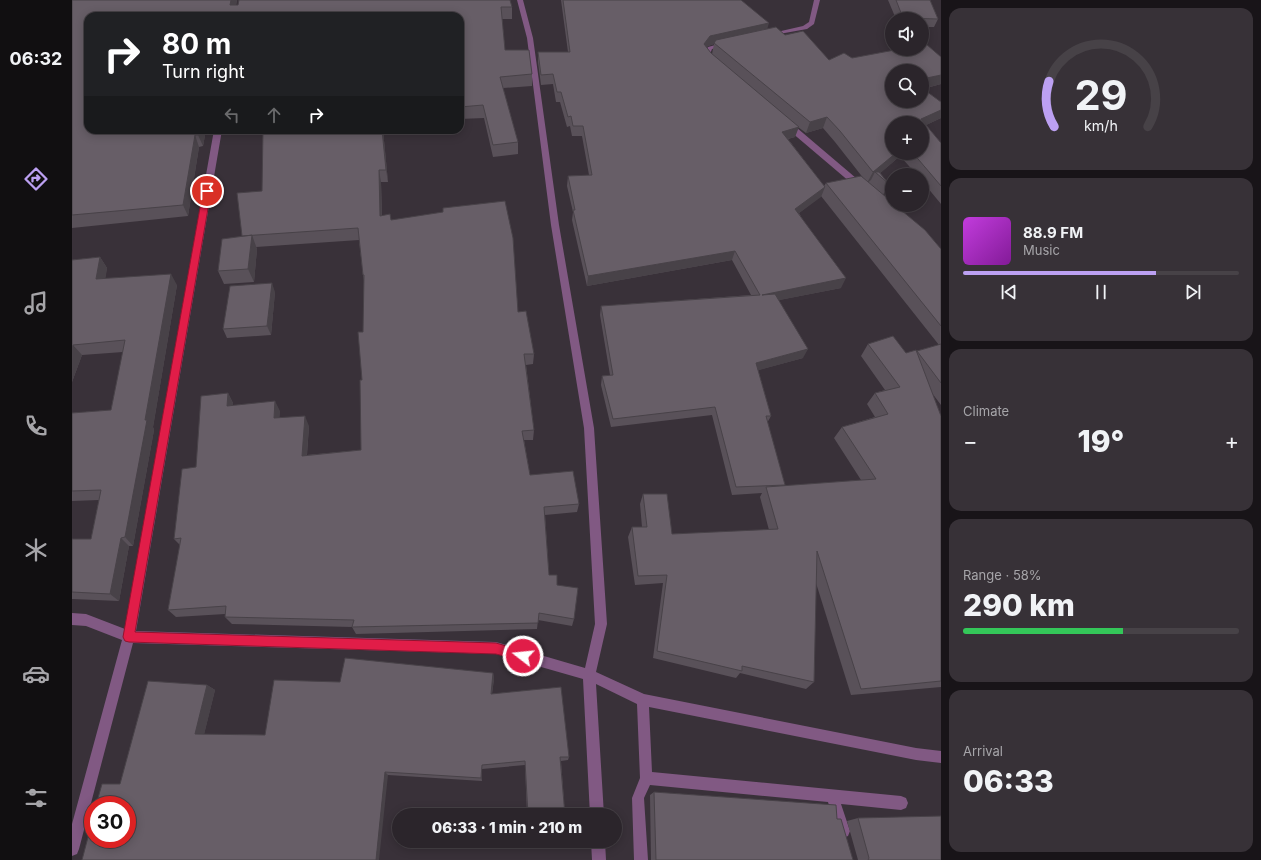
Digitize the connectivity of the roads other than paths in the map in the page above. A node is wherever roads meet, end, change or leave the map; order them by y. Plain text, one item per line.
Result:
1 (520, 0) edge
2 (817, 0) edge
3 (761, 37) edge
4 (732, 43) edge
5 (718, 66) edge
6 (779, 118) edge
7 (217, 134) edge
8 (864, 189) edge
9 (72, 619) edge
10 (129, 637) junction
11 (589, 675) junction
12 (643, 700) junction
13 (941, 757) edge
14 (646, 778) junction
15 (833, 797) junction
16 (901, 803) dead end
17 (597, 808) edge
18 (847, 846) edge
19 (598, 848) edge
20 (72, 849) edge
21 (599, 860) edge
22 (641, 860) edge

1 - 11 street
2 - 3 street
4 - 5 street
6 - 8 street
7 - 10 street
9 - 10 street
10 - 11 street
10 - 20 street
11 - 12 street
11 - 17 street
12 - 13 street
12 - 14 street
14 - 15 street
14 - 22 street
15 - 16 street
15 - 18 street
19 - 21 street

